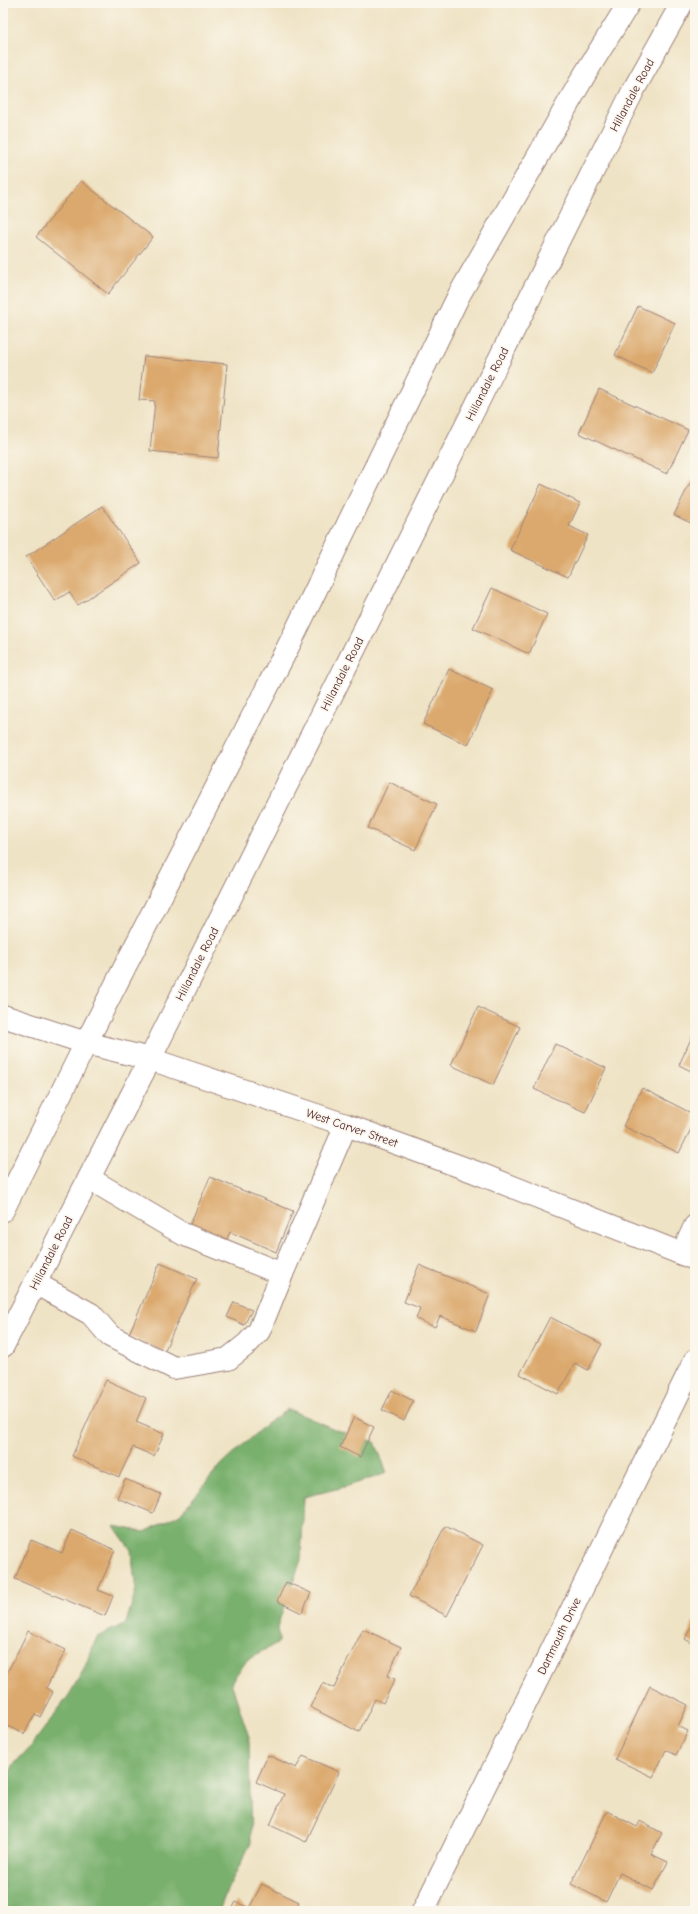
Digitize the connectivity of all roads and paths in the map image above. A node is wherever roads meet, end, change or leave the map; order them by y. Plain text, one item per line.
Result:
1 (629, 3) edge
2 (682, 3) edge
3 (3, 1016) edge
4 (86, 1043) junction
5 (150, 1059) junction
6 (346, 1124) junction
7 (90, 1179) junction
8 (3, 1210) edge
9 (695, 1226) edge
10 (688, 1256) edge
11 (282, 1274) junction
12 (36, 1283) junction
13 (3, 1346) edge
14 (695, 1360) edge
15 (423, 1911) edge

1 - 4 street
2 - 5 street, Hillandale Road
3 - 4 street, West Carver Street
4 - 5 street, West Carver Street
4 - 8 street
5 - 6 street, West Carver Street
5 - 7 street, Hillandale Road
6 - 10 street, West Carver Street
6 - 11 street
7 - 11 street
7 - 12 street, Hillandale Road
9 - 10 street
11 - 12 street
12 - 13 street, Hillandale Road
14 - 15 street, Dartmouth Drive

